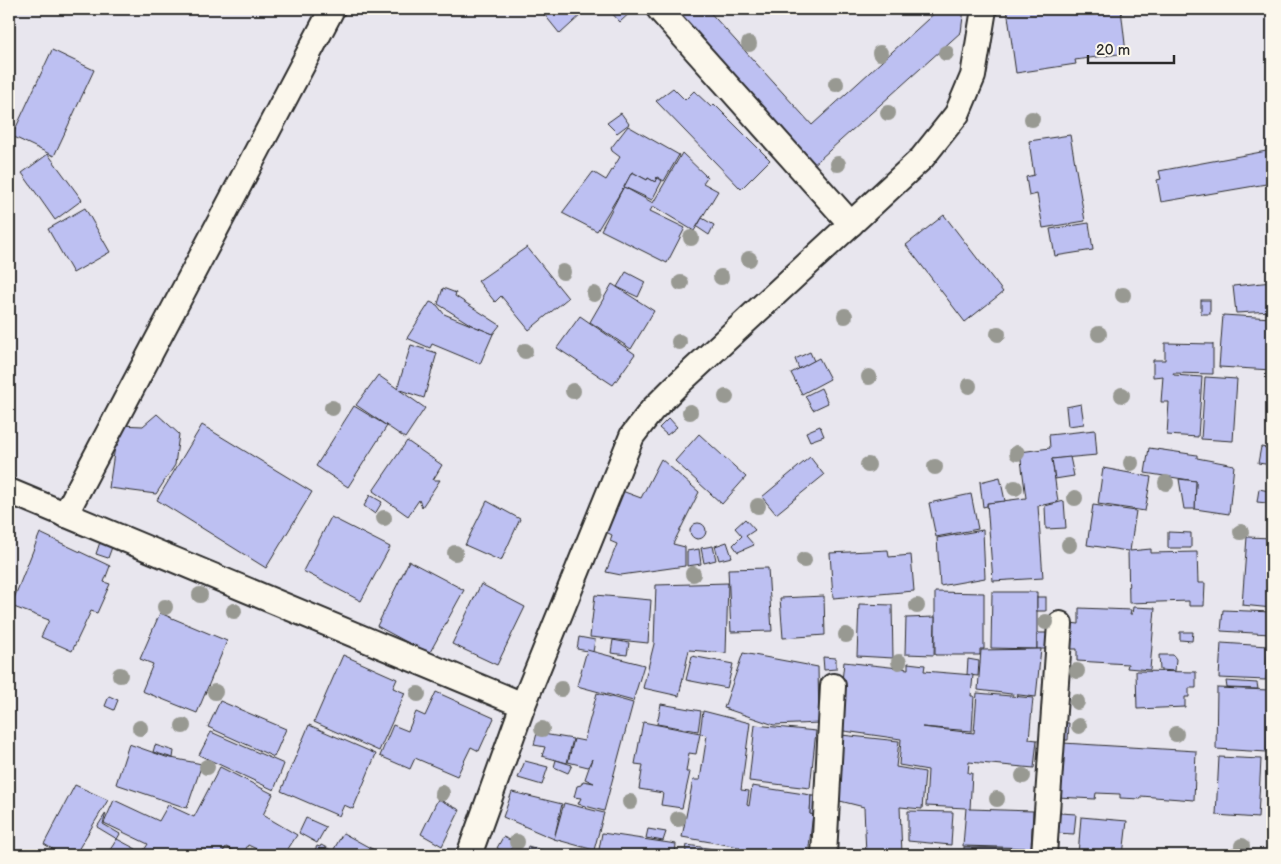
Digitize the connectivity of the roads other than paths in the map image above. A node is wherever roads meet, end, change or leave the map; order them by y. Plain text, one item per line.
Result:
1 (332, 9) edge
2 (659, 9) edge
3 (984, 9) edge
4 (851, 224) junction
5 (9, 491) edge
6 (65, 515) junction
7 (1060, 624) dead end
8 (833, 686) dead end
9 (523, 705) junction
10 (468, 855) edge
11 (824, 855) edge
12 (1044, 855) edge

1 - 6 street
2 - 4 street
3 - 4 street
4 - 9 street
5 - 6 street
6 - 9 street
7 - 12 street
8 - 11 street
9 - 10 street

